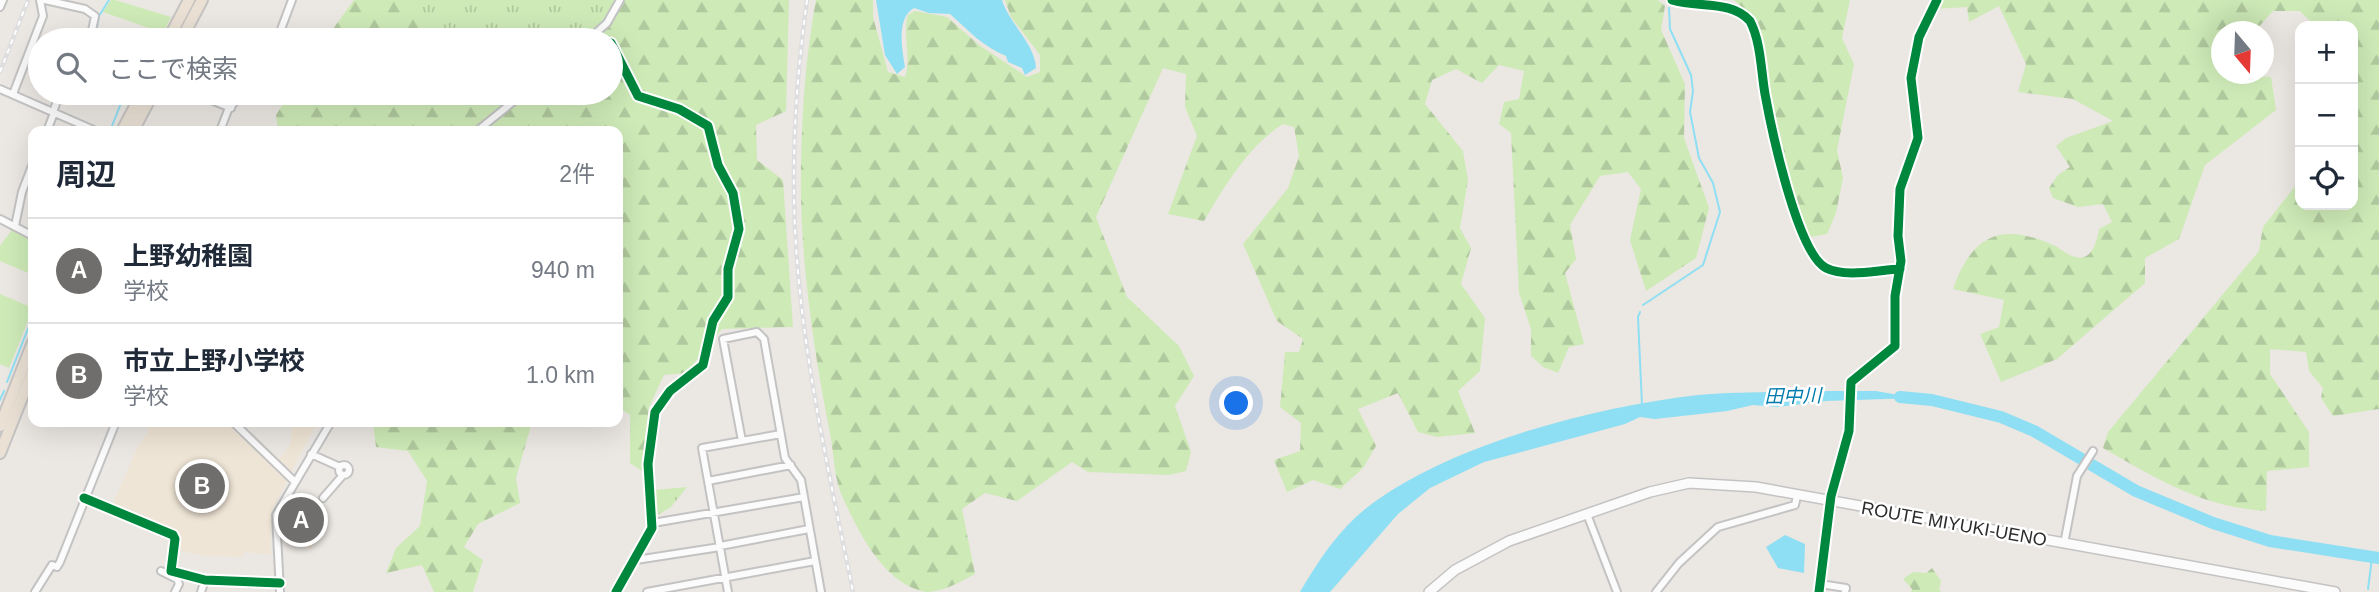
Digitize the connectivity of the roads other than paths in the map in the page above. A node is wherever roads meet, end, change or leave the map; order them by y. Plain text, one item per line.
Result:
1 (3, 0) edge
2 (41, 0) edge
3 (189, 0) edge
4 (202, 0) edge
5 (292, 0) edge
6 (620, 0) edge
7 (1672, 0) edge
8 (1937, 0) edge
9 (1733, 3) edge
10 (0, 7) edge
11 (38, 28) edge
12 (92, 28) edge
13 (174, 28) edge
14 (187, 28) edge
15 (282, 28) edge
16 (602, 28) edge
17 (28, 55) edge
18 (623, 67) edge
19 (0, 89) edge
20 (13, 94) junction
21 (28, 101) edge
22 (36, 105) edge
23 (56, 105) edge
24 (136, 105) edge
25 (147, 105) edge
26 (224, 105) edge
27 (233, 105) edge
28 (509, 105) edge
29 (231, 108) junction
30 (53, 113) junction
31 (49, 126) edge
32 (84, 126) edge
33 (125, 126) edge
34 (136, 126) edge
35 (222, 126) edge
36 (483, 126) edge
37 (28, 176) edge
38 (0, 219) edge
39 (15, 226) junction
40 (28, 233) edge
41 (1900, 269) junction
42 (28, 355) edge
43 (28, 383) edge
44 (0, 426) edge
45 (114, 427) edge
46 (238, 427) edge
47 (328, 427) edge
48 (781, 434) junction
49 (742, 441) junction
50 (2093, 451) dead end
51 (0, 453) edge
52 (311, 454) junction
53 (791, 465) junction
54 (294, 481) junction
55 (708, 481) junction
56 (1797, 496) junction
57 (804, 497) junction
58 (84, 498) junction
59 (323, 498) dead end
60 (1831, 503) junction
61 (714, 512) junction
62 (1587, 514) junction
63 (653, 523) junction
64 (809, 529) junction
65 (2064, 544) junction
66 (720, 546) junction
67 (636, 560) junction
68 (815, 561) junction
69 (161, 570) dead end
70 (726, 578) junction
71 (205, 580) junction
72 (280, 583) junction
73 (1820, 588) edge
74 (35, 592) edge
75 (175, 592) edge
76 (201, 592) edge
77 (281, 592) edge
78 (616, 592) edge
79 (647, 592) edge
80 (728, 592) edge
81 (821, 592) edge
82 (1429, 592) edge
83 (1617, 592) edge
84 (1656, 592) edge
85 (1845, 592) edge
86 (2334, 592) edge

1 - 10 street
2 - 11 street
2 - 12 street
3 - 13 highway
4 - 14 highway
5 - 15 street
6 - 16 street
7 - 9 street
8 - 41 street
9 - 41 street
17 - 20 street
18 - 63 street
19 - 20 street
20 - 21 street
22 - 30 street
23 - 30 street
24 - 33 highway
25 - 34 highway
26 - 29 street
27 - 29 street
28 - 36 street
29 - 35 street
30 - 31 street
30 - 32 street
37 - 39 street
38 - 39 street
39 - 40 street
41 - 60 street
42 - 44 highway
43 - 51 highway
45 - 58 street
46 - 54 street
47 - 52 street
48 - 49 street
48 - 49 street
48 - 53 street
49 - 55 street
50 - 65 street
52 - 54 street
52 - 59 street
53 - 55 street
53 - 57 street
54 - 72 street
55 - 61 street
56 - 60 main road, ROUTE MIYUKI-UENO
56 - 62 main road, ROUTE MIYUKI-UENO
56 - 84 street
57 - 61 street
57 - 64 street
58 - 71 street
58 - 74 street
60 - 65 main road, ROUTE MIYUKI-UENO
60 - 73 street
61 - 63 street
61 - 66 street
62 - 82 main road, ROUTE MIYUKI-UENO
62 - 83 street
63 - 67 street
64 - 66 street
64 - 68 street
65 - 86 main road, ROUTE MIYUKI-UENO
66 - 67 street
66 - 70 street
67 - 78 street
68 - 70 street
68 - 81 street
69 - 75 street
70 - 79 street
70 - 80 street
71 - 72 street
71 - 76 street
72 - 77 street
73 - 85 street

